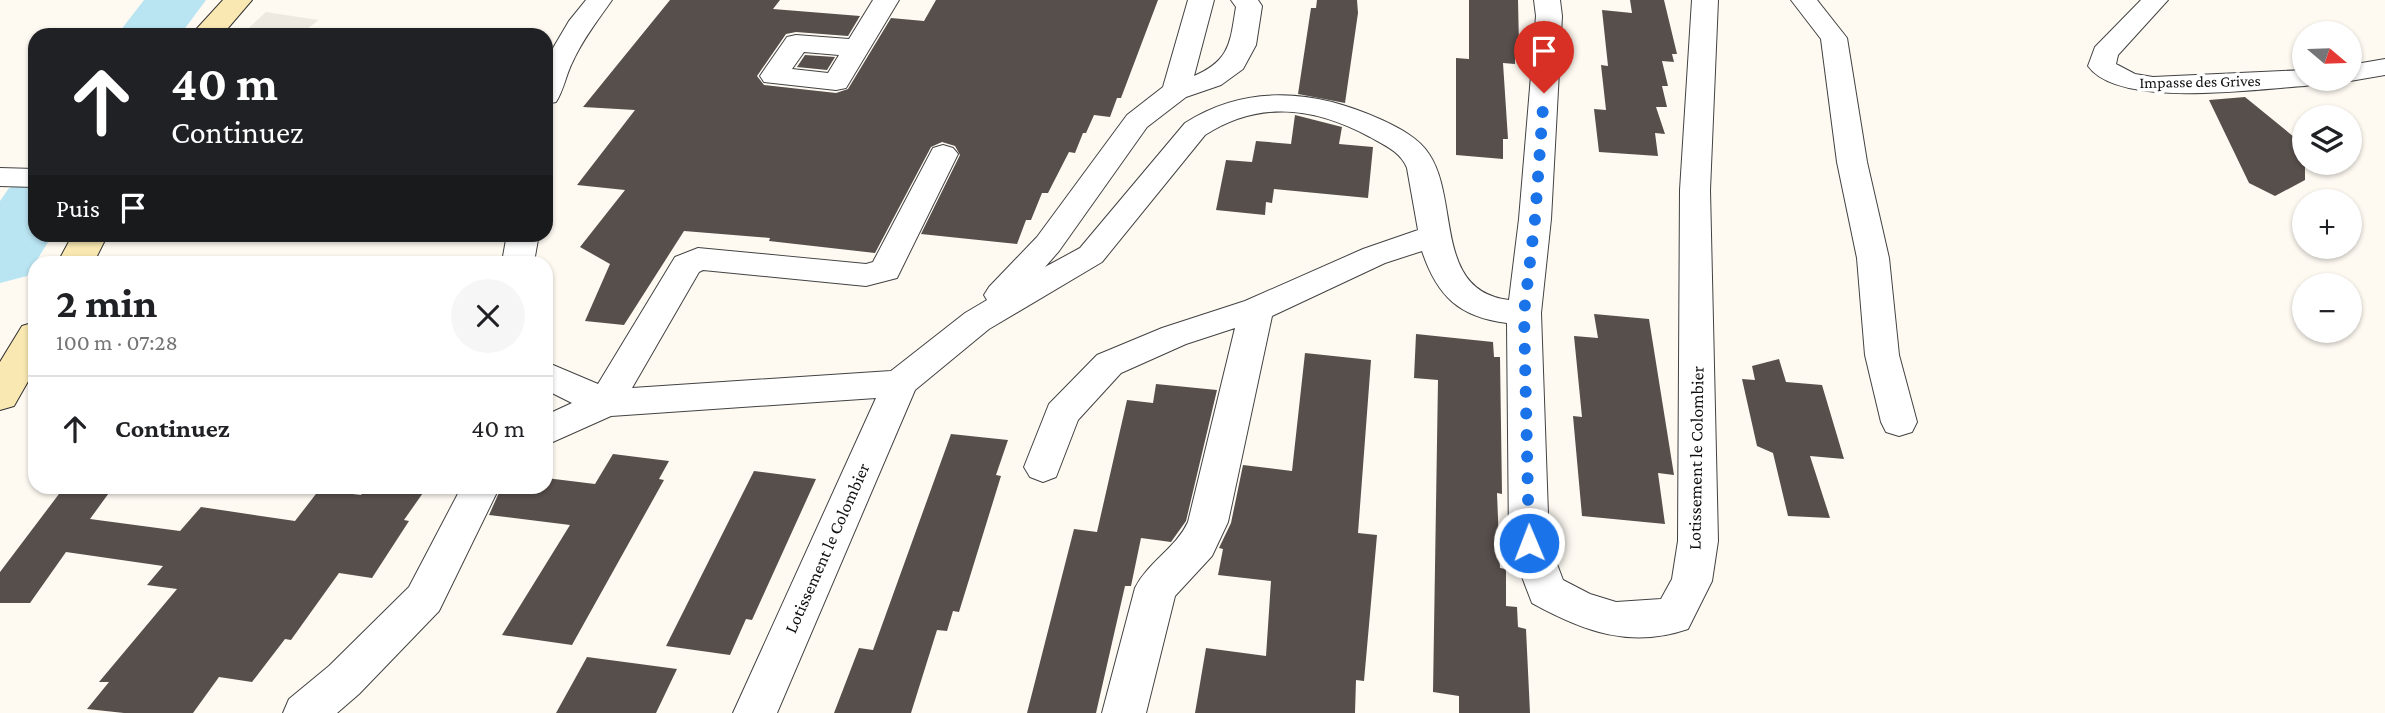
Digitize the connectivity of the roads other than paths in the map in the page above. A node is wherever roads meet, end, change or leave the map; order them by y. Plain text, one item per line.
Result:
1 (239, 0) edge
2 (598, 0) edge
3 (886, 0) edge
4 (1201, 0) edge
5 (1244, 0) edge
6 (1547, 0) edge
7 (1705, 0) edge
8 (1804, 0) edge
9 (2155, 0) edge
10 (213, 28) edge
11 (857, 48) dead end
12 (2385, 67) edge
13 (2362, 71) edge
14 (553, 77) edge
15 (2292, 79) edge
16 (1176, 91) junction
17 (943, 153) dead end
18 (1436, 234) junction
19 (1257, 309) junction
20 (1524, 313) junction
21 (977, 321) junction
22 (28, 347) edge
23 (553, 378) edge
24 (900, 383) junction
25 (0, 396) edge
26 (605, 403) junction
27 (1899, 422) dead end
28 (553, 427) edge
29 (1043, 467) dead end
30 (477, 494) edge
31 (305, 713) edge
32 (754, 713) edge
33 (1124, 713) edge

1 - 10 main road
2 - 14 street
3 - 11 street
4 - 16 street
5 - 16 street
6 - 20 street
7 - 20 street, Lotissement le Colombier
8 - 27 street
9 - 15 street, Impasse des Grives
12 - 13 street
16 - 21 street
17 - 26 street
18 - 19 street
18 - 20 street, Lotissement le Colombier
18 - 21 street, Lotissement le Colombier
19 - 29 street
19 - 33 street
21 - 24 street, Lotissement le Colombier
22 - 25 main road
23 - 26 street
24 - 26 street
24 - 32 street, Lotissement le Colombier
26 - 28 street
30 - 31 street

